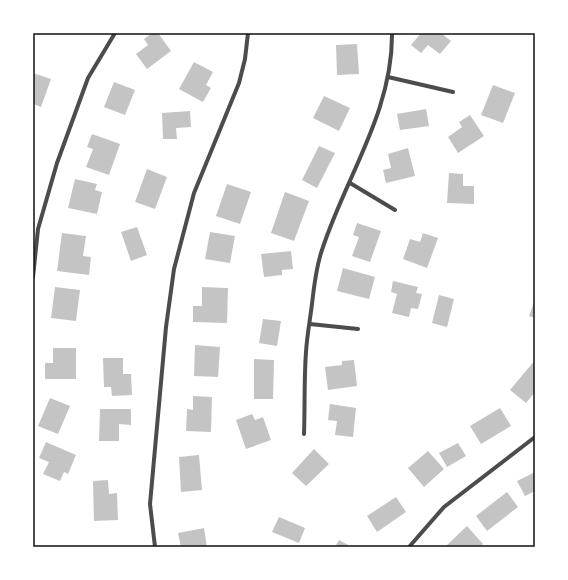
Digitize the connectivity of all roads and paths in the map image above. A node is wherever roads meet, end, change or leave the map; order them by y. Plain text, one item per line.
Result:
1 (115, 33) edge
2 (248, 33) edge
3 (392, 33) edge
4 (388, 77) junction
5 (453, 92) dead end
6 (350, 183) junction
7 (395, 210) dead end
8 (33, 277) edge
9 (310, 324) junction
10 (358, 329) dead end
11 (304, 434) dead end
12 (535, 437) edge
13 (155, 547) edge
14 (410, 547) edge

1 - 8 street
2 - 13 street
3 - 4 street
4 - 5 street
4 - 6 street
6 - 7 street
6 - 9 street
9 - 10 street
9 - 11 street
12 - 14 street

